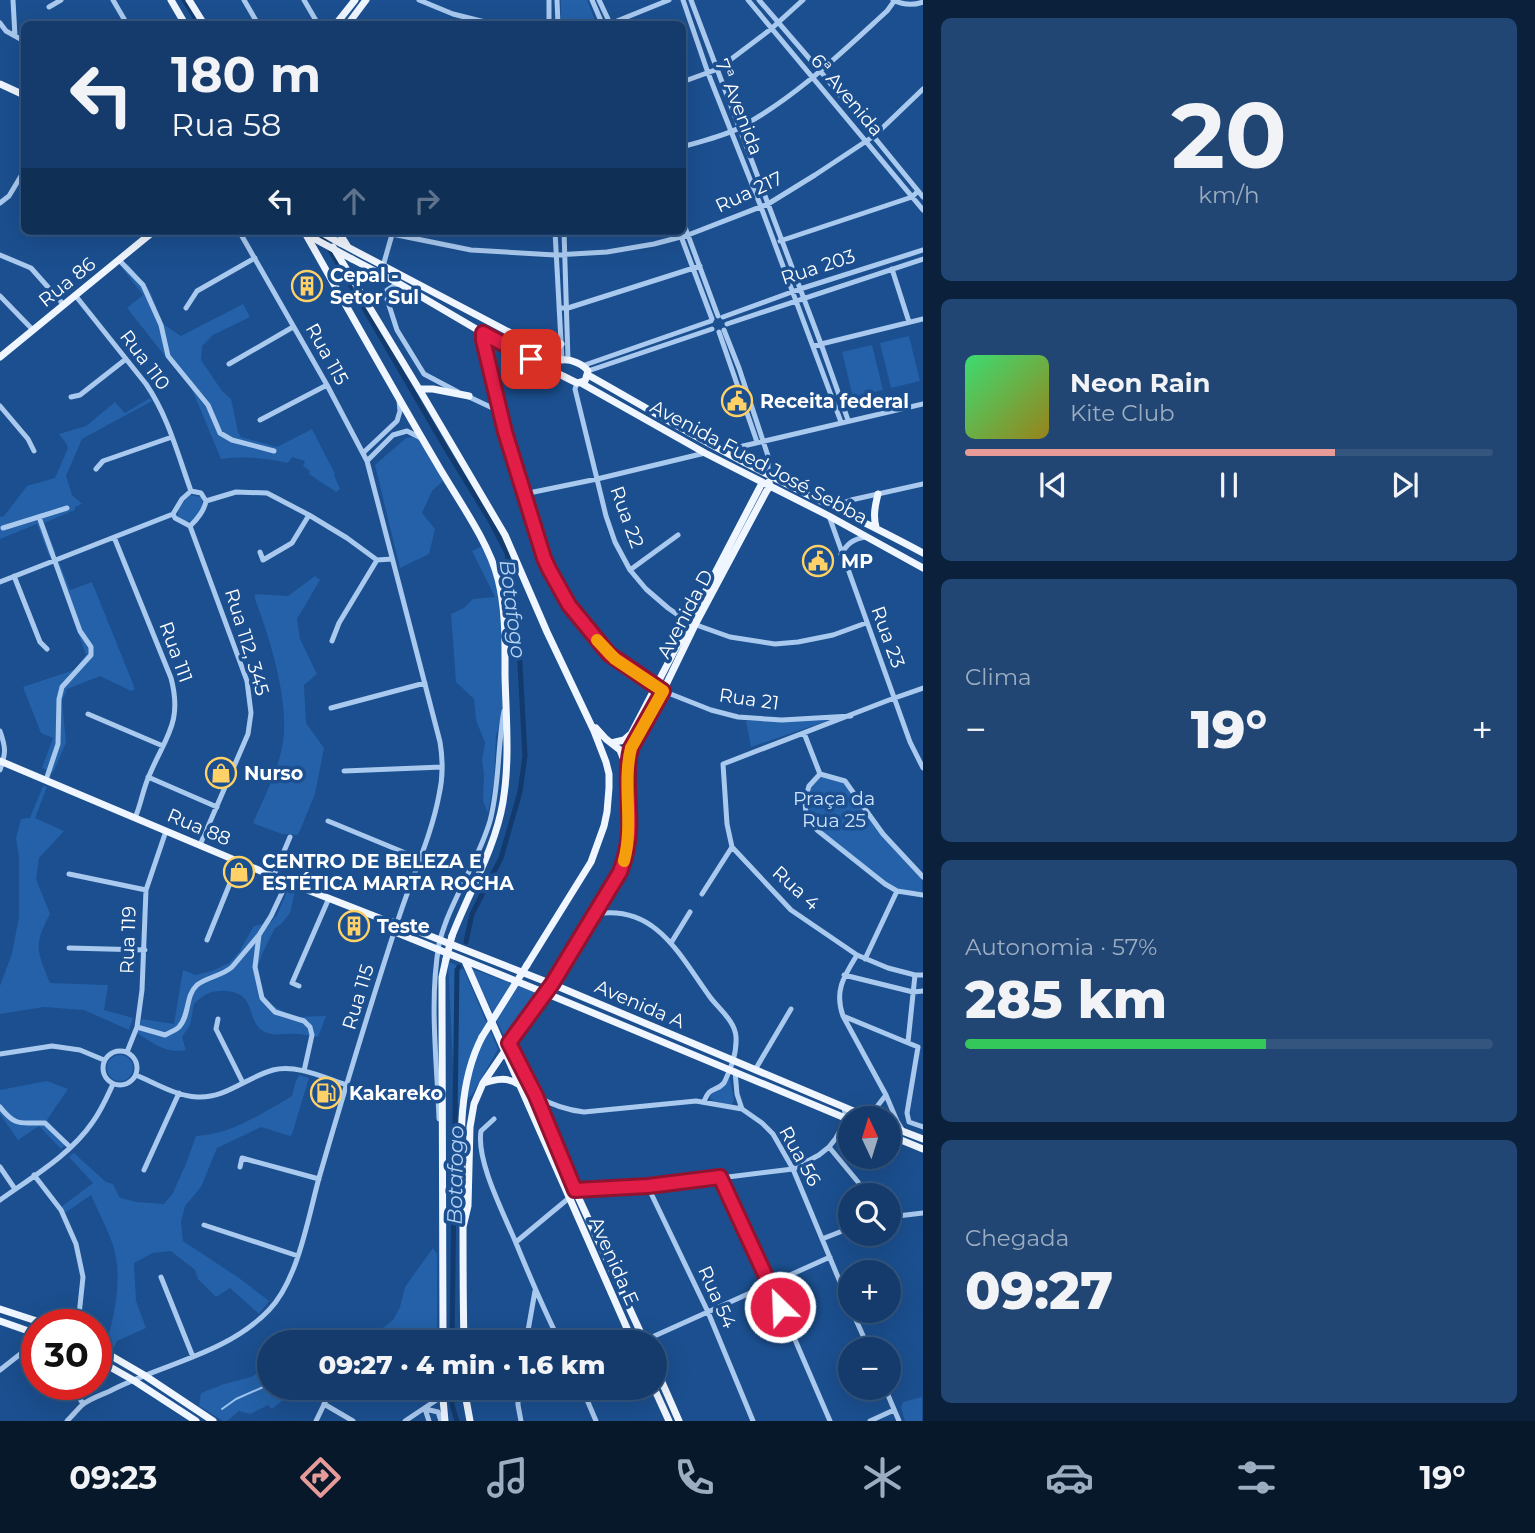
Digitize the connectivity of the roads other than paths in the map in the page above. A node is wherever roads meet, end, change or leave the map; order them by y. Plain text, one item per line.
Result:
1 (13, 0) edge
2 (61, 0) edge
3 (113, 0) edge
4 (171, 0) edge
5 (189, 0) edge
6 (244, 0) edge
7 (304, 0) edge
8 (355, 0) edge
9 (366, 0) edge
10 (419, 0) edge
11 (549, 0) edge
12 (557, 0) edge
13 (592, 0) edge
14 (599, 0) edge
15 (669, 0) edge
16 (682, 0) edge
17 (691, 0) edge
18 (748, 0) edge
19 (759, 0) edge
20 (803, 0) edge
21 (894, 0) edge
22 (922, 2) edge
23 (49, 7) dead end
24 (125, 21) edge
25 (183, 21) edge
26 (202, 21) edge
27 (256, 21) edge
28 (316, 21) edge
29 (338, 21) edge
30 (350, 21) edge
31 (482, 21) edge
32 (549, 21) edge
33 (558, 21) edge
34 (608, 21) edge
35 (609, 21) edge
36 (612, 21) edge
37 (0, 23) edge
38 (778, 23) junction
39 (771, 29) junction
40 (15, 36) junction
41 (21, 39) edge
42 (718, 69) junction
43 (821, 72) junction
44 (708, 73) junction
45 (813, 78) junction
46 (686, 81) edge
47 (0, 84) edge
48 (922, 89) edge
49 (21, 94) edge
50 (740, 127) junction
51 (732, 131) junction
52 (874, 136) junction
53 (867, 141) junction
54 (686, 146) edge
55 (21, 177) edge
56 (918, 191) junction
57 (912, 197) junction
58 (922, 197) edge
59 (0, 203) edge
60 (768, 204) junction
61 (761, 207) junction
62 (922, 210) edge
63 (686, 230) edge
64 (149, 235) edge
65 (242, 235) edge
66 (304, 235) edge
67 (309, 235) edge
68 (323, 235) edge
69 (328, 235) edge
70 (340, 235) edge
71 (392, 235) edge
72 (406, 235) edge
73 (555, 235) edge
74 (564, 235) edge
75 (677, 235) edge
76 (680, 235) edge
77 (688, 235) junction
78 (781, 240) junction
79 (774, 243) junction
80 (344, 245) junction
81 (922, 250) edge
82 (565, 254) junction
83 (0, 255) edge
84 (555, 255) junction
85 (255, 258) junction
86 (922, 259) edge
87 (119, 260) junction
88 (355, 260) junction
89 (383, 266) junction
90 (696, 267) junction
91 (892, 269) junction
92 (398, 283) junction
93 (800, 289) junction
94 (792, 292) junction
95 (0, 296) edge
96 (75, 296) junction
97 (803, 297) junction
98 (796, 300) junction
99 (63, 304) junction
100 (186, 308) dead end
101 (568, 308) junction
102 (559, 309) junction
103 (922, 318) edge
104 (715, 320) junction
105 (909, 322) junction
106 (293, 327) junction
107 (723, 329) junction
108 (33, 330) junction
109 (483, 333) junction
110 (561, 344) junction
111 (821, 344) junction
112 (813, 346) junction
113 (547, 352) junction
114 (0, 357) edge
115 (125, 359) junction
116 (565, 360) junction
117 (229, 364) dead end
118 (586, 371) junction
119 (555, 372) junction
120 (579, 383) junction
121 (327, 385) junction
122 (419, 389) junction
123 (469, 396) junction
124 (71, 397) dead end
125 (399, 401) junction
126 (922, 404) edge
127 (0, 406) edge
128 (499, 411) junction
129 (260, 421) dead end
130 (844, 421) junction
131 (172, 436) junction
132 (422, 439) junction
133 (760, 442) junction
134 (34, 451) dead end
135 (274, 451) dead end
136 (722, 452) junction
137 (363, 453) junction
138 (705, 453) junction
139 (367, 461) junction
140 (96, 469) dead end
141 (768, 475) junction
142 (597, 479) junction
143 (922, 484) edge
144 (766, 485) junction
145 (191, 491) junction
146 (524, 494) junction
147 (878, 494) junction
148 (206, 501) junction
149 (831, 507) junction
150 (67, 508) dead end
151 (842, 513) junction
152 (173, 514) junction
153 (309, 515) junction
154 (828, 516) junction
155 (39, 517) junction
156 (838, 522) junction
157 (191, 526) junction
158 (876, 527) junction
159 (3, 528) dead end
160 (678, 535) dead end
161 (114, 537) junction
162 (867, 537) junction
163 (260, 552) dead end
164 (922, 553) edge
165 (841, 554) junction
166 (392, 559) junction
167 (54, 560) junction
168 (377, 560) junction
169 (922, 568) edge
170 (630, 570) junction
171 (15, 576) junction
172 (0, 582) edge
173 (692, 622) junction
174 (866, 623) junction
175 (332, 640) dead end
176 (47, 649) dead end
177 (425, 683) junction
178 (922, 688) edge
179 (659, 689) junction
180 (894, 698) junction
181 (506, 701) junction
182 (331, 708) dead end
183 (88, 714) dead end
184 (850, 716) junction
185 (587, 717) junction
186 (0, 731) edge
187 (804, 733) junction
188 (611, 743) junction
189 (163, 746) junction
190 (1, 764) edge
191 (442, 767) junction
192 (627, 768) junction
193 (922, 768) edge
194 (344, 771) dead end
195 (820, 774) junction
196 (148, 777) junction
197 (46, 780) junction
198 (217, 807) junction
199 (135, 818) junction
200 (328, 821) dead end
201 (166, 831) junction
202 (290, 838) dead end
203 (200, 845) junction
204 (732, 847) junction
205 (420, 859) junction
206 (239, 861) junction
207 (69, 874) dead end
208 (274, 875) junction
209 (922, 877) edge
210 (287, 882) junction
211 (146, 890) junction
212 (897, 891) junction
213 (702, 894) dead end
214 (922, 895) edge
215 (328, 898) junction
216 (690, 912) dead end
217 (596, 914) junction
218 (387, 921) junction
219 (397, 923) junction
220 (395, 932) junction
221 (259, 935) junction
222 (207, 940) dead end
223 (440, 941) junction
224 (671, 943) junction
225 (68, 948) dead end
226 (145, 950) junction
227 (438, 950) junction
228 (857, 955) junction
229 (865, 959) junction
230 (465, 961) junction
231 (845, 975) junction
232 (915, 975) junction
233 (922, 975) edge
234 (552, 984) junction
235 (299, 986) dead end
236 (922, 991) edge
237 (544, 992) junction
238 (913, 992) junction
239 (791, 1009) dead end
240 (843, 1016) junction
241 (218, 1019) dead end
242 (137, 1027) junction
243 (908, 1042) junction
244 (509, 1043) junction
245 (920, 1047) edge
246 (504, 1051) junction
247 (127, 1052) junction
248 (0, 1054) edge
249 (104, 1060) junction
250 (733, 1061) junction
251 (755, 1070) junction
252 (304, 1071) junction
253 (732, 1072) junction
254 (922, 1074) edge
255 (136, 1075) junction
256 (914, 1075) junction
257 (243, 1083) junction
258 (483, 1083) junction
259 (518, 1083) junction
260 (113, 1084) junction
261 (347, 1085) junction
262 (179, 1093) junction
263 (886, 1095) junction
264 (536, 1096) junction
265 (705, 1102) junction
266 (839, 1106) edge
267 (878, 1106) edge
268 (0, 1107) edge
269 (742, 1109) junction
270 (838, 1115) edge
271 (494, 1119) dead end
272 (922, 1127) edge
273 (903, 1131) joint
274 (838, 1135) edge
275 (922, 1139) edge
276 (901, 1140) edge
277 (70, 1147) junction
278 (829, 1147) junction
279 (922, 1149) edge
280 (441, 1164) junction
281 (0, 1167) edge
282 (240, 1167) dead end
283 (793, 1169) junction
284 (144, 1170) dead end
285 (34, 1175) junction
286 (720, 1177) junction
287 (319, 1179) junction
288 (858, 1183) edge
289 (648, 1186) junction
290 (15, 1189) junction
291 (575, 1190) junction
292 (567, 1194) junction
293 (0, 1200) edge
294 (922, 1213) edge
295 (901, 1216) edge
296 (204, 1225) dead end
297 (463, 1227) junction
298 (838, 1232) edge
299 (822, 1239) junction
300 (516, 1242) junction
301 (298, 1256) junction
302 (830, 1257) junction
303 (838, 1276) edge
304 (162, 1277) dead end
305 (771, 1284) junction
306 (535, 1291) junction
307 (0, 1309) edge
308 (80, 1309) edge
309 (708, 1312) junction
310 (21, 1316) edge
311 (0, 1321) edge
312 (21, 1329) edge
313 (443, 1330) edge
314 (464, 1330) edge
315 (528, 1330) edge
316 (554, 1330) edge
317 (628, 1330) edge
318 (638, 1330) edge
319 (667, 1331) edge
320 (21, 1353) edge
321 (112, 1356) edge
322 (193, 1357) junction
323 (112, 1368) edge
324 (0, 1370) edge
325 (144, 1375) junction
326 (133, 1380) junction
327 (667, 1394) edge
328 (81, 1400) edge
329 (326, 1400) edge
330 (434, 1400) edge
331 (442, 1400) edge
332 (466, 1400) edge
333 (518, 1400) edge
334 (587, 1400) edge
335 (659, 1400) edge
336 (890, 1400) edge
337 (83, 1404) junction
338 (324, 1404) junction
339 (425, 1409) junction
340 (894, 1410) junction
341 (68, 1421) edge
342 (196, 1421) edge
343 (213, 1421) edge
344 (316, 1421) edge
345 (353, 1421) edge
346 (405, 1421) edge
347 (429, 1421) edge
348 (443, 1421) edge
349 (470, 1421) edge
350 (521, 1421) edge
351 (596, 1421) edge
352 (669, 1421) edge
353 (679, 1421) edge
354 (753, 1421) edge
355 (830, 1421) edge
356 (870, 1421) edge
357 (899, 1421) edge

1 - 40 street
2 - 23 street
3 - 24 street
4 - 25 main road
5 - 26 main road
6 - 27 street
7 - 28 street
8 - 29 main road
9 - 30 main road
10 - 31 street
11 - 32 street
12 - 33 street
13 - 34 street
14 - 35 street
15 - 36 street
16 - 44 street, 7ª Avenida
17 - 42 street, 7ª Avenida
18 - 39 street, 6ª Avenida
19 - 38 street, 6ª Avenida
20 - 38 street
21 - 22 street
21 - 43 street
37 - 40 street
38 - 39 street
38 - 43 street, 6ª Avenida
39 - 42 street
39 - 45 street, 6ª Avenida
40 - 41 street
42 - 44 street
42 - 50 street, 7ª Avenida
43 - 45 street
43 - 52 street, 6ª Avenida
44 - 46 street
44 - 51 street, 7ª Avenida
45 - 50 street
45 - 53 street, 6ª Avenida
47 - 49 main road
48 - 52 street, Rua 217
50 - 51 street
50 - 60 street, 7ª Avenida
51 - 54 street
51 - 61 street, 7ª Avenida
52 - 53 street, Rua 217
52 - 56 street, 6ª Avenida
53 - 57 street, 6ª Avenida
53 - 60 street, Rua 217
55 - 59 street
56 - 57 street
56 - 58 street, 6ª Avenida
57 - 62 street, 6ª Avenida
57 - 78 street
60 - 61 street, Rua 217
60 - 78 street, 7ª Avenida
61 - 77 street, Rua 217
61 - 79 street, 7ª Avenida
63 - 77 street
64 - 87 main road, Rua 86
65 - 85 street, Rua 115
66 - 125 main road
67 - 88 main road, bridge
68 - 122 main road
69 - 80 main road, bridge
70 - 80 main road
71 - 89 street
72 - 84 street, Rua 217
73 - 84 street
74 - 82 street
75 - 82 street, Rua 217
76 - 90 street
77 - 90 street
78 - 79 street
78 - 93 street, 7ª Avenida
79 - 94 street, 7ª Avenida
80 - 89 main road
81 - 93 street, Rua 203
82 - 84 street, Rua 217
82 - 101 street
83 - 99 street
84 - 102 street
85 - 100 street
85 - 106 street, Rua 115
86 - 91 street, Rua 203
87 - 96 main road, Rua 86
87 - 135 street
88 - 89 main road
88 - 92 main road
89 - 113 main road
90 - 101 street
90 - 104 street
91 - 97 street, Rua 203
91 - 105 street
92 - 109 main road
92 - 123 street
93 - 94 street, Rua 203
93 - 97 street, 7ª Avenida
94 - 98 street, 7ª Avenida
94 - 104 street, Rua 203
95 - 108 street
96 - 99 main road, Rua 86
96 - 115 street, Rua 110
97 - 98 street, Rua 203
97 - 111 street, 7ª Avenida
98 - 107 street, Rua 203
98 - 112 street, 7ª Avenida
99 - 108 main road, Rua 86
101 - 102 street
101 - 116 street
102 - 110 street
103 - 105 street
104 - 107 street
104 - 107 street
104 - 118 street, Rua 203
105 - 111 street
106 - 117 street
106 - 121 street, Rua 115
107 - 133 street
108 - 114 main road, Rua 86
109 - 119 main road
109 - 128 street, Rua 21
110 - 113 main road
110 - 116 street
111 - 112 street
111 - 130 street, 7ª Avenida
112 - 130 street, 7ª Avenida
113 - 116 main road
115 - 124 street
115 - 131 street, Rua 110
116 - 118 main road, Avenida Fued José Sebba
116 - 119 main road
118 - 120 main road
118 - 136 main road, Avenida Fued José Sebba
119 - 120 main road, Avenida Fued José Sebba
120 - 138 main road, Avenida Fued José Sebba
120 - 142 street, Rua 22
121 - 129 street
121 - 137 street, Rua 115
122 - 123 main road
122 - 185 main road
123 - 128 street
125 - 132 main road
125 - 137 street
126 - 130 street
127 - 134 street
128 - 146 street, Rua 21
130 - 133 street
131 - 140 street
131 - 145 street, Rua 110
132 - 139 street
132 - 181 main road
133 - 136 street
133 - 141 street
136 - 141 main road, Avenida Fued José Sebba
137 - 139 street, Rua 115
138 - 142 street
138 - 144 main road, Avenida Fued José Sebba
139 - 166 street, Rua 115
141 - 144 main road
141 - 149 main road, Avenida Fued José Sebba
142 - 146 street
142 - 170 street, Rua 22
143 - 147 street
144 - 154 main road, Avenida Fued José Sebba
144 - 173 main road, Avenida D
145 - 148 street
145 - 152 street
146 - 179 street, Rua 21
147 - 149 street
147 - 158 main road
148 - 153 street
148 - 157 street
149 - 151 main road, Avenida Fued José Sebba
149 - 154 main road
150 - 155 street
151 - 156 main road
151 - 158 main road, Avenida Fued José Sebba
152 - 157 street
152 - 161 street
153 - 163 street
153 - 168 street
154 - 156 main road, Avenida Fued José Sebba
154 - 165 street, Rua 23
155 - 159 street
155 - 167 street
156 - 162 main road, Avenida Fued José Sebba
157 - 198 street, Rua 112, 345
158 - 164 main road, Avenida Fued José Sebba
160 - 170 street
161 - 167 street
161 - 189 street, Rua 111
162 - 165 street
162 - 169 main road, Avenida Fued José Sebba
165 - 174 street, Rua 23
166 - 168 street
166 - 177 street, Rua 115
167 - 171 street
167 - 197 street
168 - 175 street
170 - 173 street, Rua 22
171 - 172 street
171 - 176 street
173 - 174 street, Rua 22
173 - 179 main road, Avenida D
174 - 180 street, Rua 23
177 - 182 street
177 - 191 street, Rua 115
178 - 180 street
179 - 184 street, Rua 21
179 - 188 main road, Avenida D
179 - 192 main road, Avenida D
180 - 184 street
180 - 193 street, Rua 23
181 - 223 street
181 - 280 main road, bridge
183 - 189 street
184 - 187 street
185 - 188 main road
185 - 297 main road, bridge
186 - 190 street
187 - 195 street
187 - 204 street
188 - 192 main road
189 - 196 street, Rua 111
190 - 197 main road, Rua 88
191 - 194 street
191 - 205 street, Rua 115
192 - 217 main road
195 - 209 street
195 - 212 street
196 - 198 street
196 - 199 street, Rua 111
197 - 199 main road, Rua 88
198 - 203 street, Rua 112, 345
199 - 201 main road, Rua 88
200 - 205 street
201 - 203 main road, Rua 88
201 - 211 street, Rua 119
202 - 208 street
203 - 206 main road, Rua 88
204 - 213 street
204 - 228 street, Rua 4
205 - 219 street, Rua 115
206 - 208 main road, Rua 88
206 - 222 street
207 - 211 street
208 - 210 main road, Rua 88
210 - 215 main road, Rua 88
210 - 221 street
211 - 226 street, Rua 119
212 - 214 street
212 - 229 street
215 - 218 main road, Rua 88
215 - 235 street
216 - 224 street
217 - 224 street
217 - 234 main road
218 - 219 main road, Rua 88
218 - 220 main road
219 - 220 street, Rua 115
219 - 223 main road, Avenida A
220 - 227 main road, Avenida A
220 - 261 street, Rua 115
221 - 242 street
221 - 252 street
223 - 227 street
223 - 234 main road, Avenida A
224 - 250 street
225 - 226 street
226 - 242 street, Rua 119
227 - 230 main road, Avenida A
227 - 280 street
228 - 229 street, Rua 4
228 - 231 street
229 - 232 street, Rua 4
230 - 237 main road, Avenida A
230 - 246 main road, Avenida E
231 - 238 street
231 - 240 street
232 - 233 street, Rua 4
232 - 238 street
234 - 237 main road
234 - 250 main road, Avenida A
236 - 238 street
237 - 244 main road
237 - 253 main road, Avenida A
238 - 243 street
239 - 251 street
240 - 243 street
240 - 263 street
241 - 257 street
242 - 247 street, Rua 119
243 - 245 street
244 - 246 main road
244 - 264 main road, Avenida E
245 - 256 street
246 - 258 main road
246 - 259 main road, Avenida E
247 - 249 street
247 - 255 street
248 - 249 street
249 - 260 street
250 - 251 main road, Avenida A
250 - 253 street
251 - 266 main road, Avenida A
252 - 257 street
252 - 261 street
253 - 265 street
253 - 269 street
253 - 270 main road, Avenida A
254 - 256 street
255 - 260 street
255 - 262 street
256 - 272 street
257 - 262 street
258 - 259 main road
258 - 297 main road
259 - 292 main road, Avenida E
260 - 277 street
261 - 287 street, Rua 115
262 - 284 street
263 - 267 street
263 - 273 street
264 - 265 street, Rua 56
264 - 291 main road, Avenida E
265 - 269 street, Rua 56
268 - 277 street
269 - 283 street, Rua 56
271 - 300 street
273 - 275 main road
274 - 278 street
276 - 279 main road
277 - 285 street
278 - 283 street
278 - 288 street
280 - 313 main road
281 - 290 street
282 - 287 street
283 - 286 street
283 - 299 street, Rua 56
285 - 290 street
285 - 308 street
286 - 289 street
286 - 305 street
287 - 301 street, Rua 115
289 - 291 street
289 - 309 street, Rua 54
290 - 293 street
291 - 292 street
291 - 318 main road, Avenida E
292 - 300 street
292 - 317 main road, Avenida E
294 - 295 street
296 - 301 street
297 - 314 main road
298 - 299 street
299 - 302 street, Rua 56
300 - 306 street
301 - 322 street, Rua 115
302 - 303 street, Rua 56
302 - 305 street
304 - 322 street
305 - 309 street
305 - 355 street
306 - 315 street
306 - 316 street
307 - 310 main road
309 - 319 street
309 - 354 street, Rua 54
311 - 312 main road
320 - 324 street
321 - 325 main road
322 - 325 street, Rua 115
323 - 326 main road
325 - 326 street, Rua 115
325 - 343 main road
326 - 337 street, Rua 115
326 - 342 main road
327 - 353 main road
328 - 337 street
329 - 338 street
330 - 339 street
331 - 348 main road
332 - 349 main road
333 - 350 street
334 - 351 street
335 - 352 main road
336 - 340 street
337 - 341 street, Rua 115
338 - 344 street
338 - 345 street
339 - 346 street
339 - 347 street
339 - 348 street
340 - 356 street
340 - 357 street

